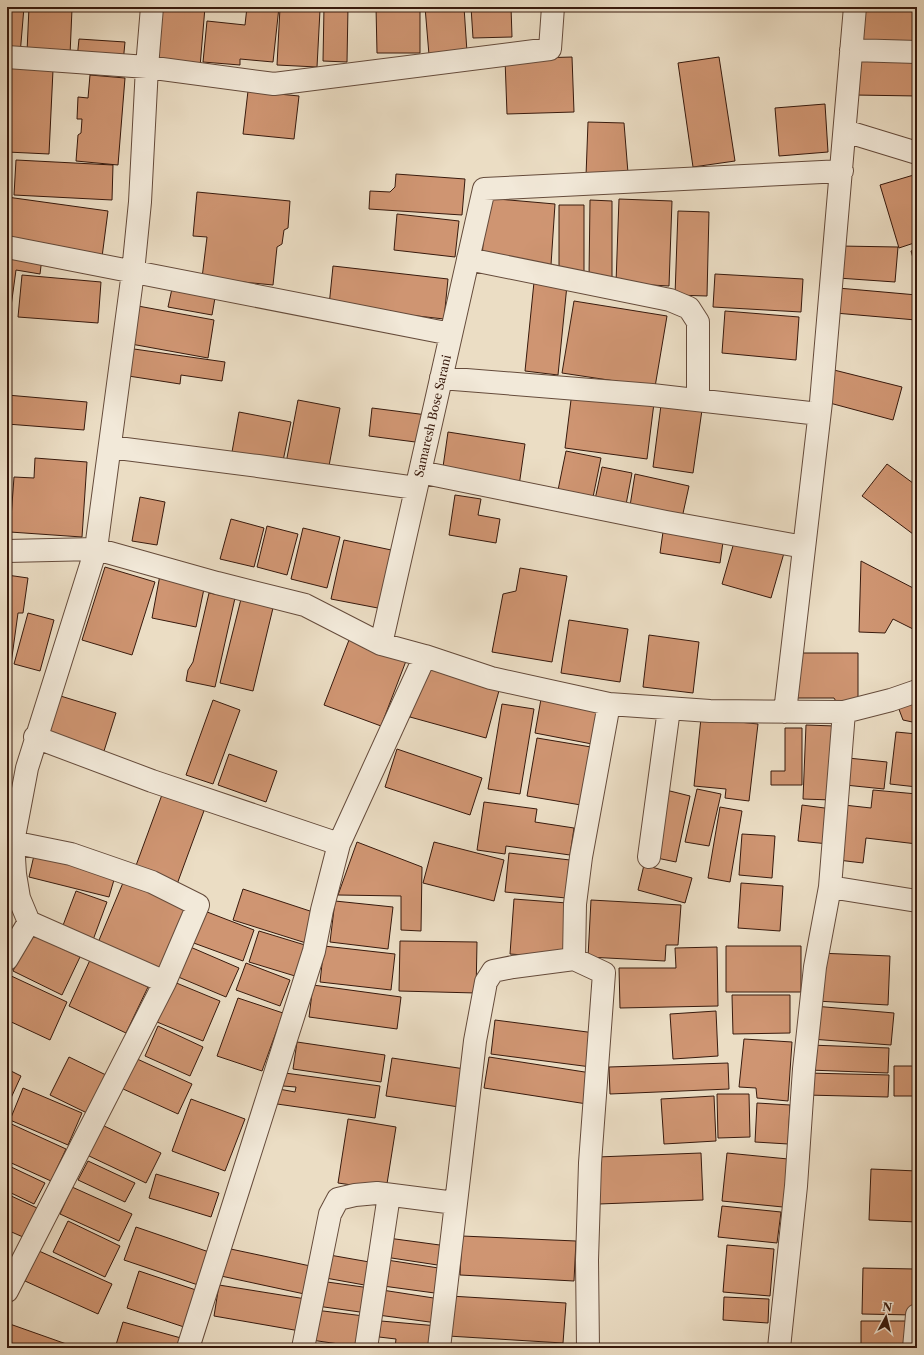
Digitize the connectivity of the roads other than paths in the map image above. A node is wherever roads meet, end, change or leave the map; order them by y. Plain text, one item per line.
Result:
1 (152, 7) edge
2 (553, 7) edge
3 (855, 7) edge
4 (851, 50) junction
5 (917, 52) edge
6 (7, 57) edge
7 (147, 67) junction
8 (845, 131) junction
9 (917, 153) edge
10 (842, 171) junction
11 (7, 247) edge
12 (468, 259) junction
13 (133, 272) junction
14 (451, 334) junction
15 (441, 378) junction
16 (698, 400) junction
17 (819, 414) junction
18 (110, 447) junction
19 (418, 480) junction
20 (804, 547) junction
21 (96, 549) junction
22 (7, 551) edge
23 (382, 644) junction
24 (425, 656) junction
25 (917, 691) edge
26 (609, 704) junction
27 (669, 708) junction
28 (785, 712) junction
29 (844, 712) junction
30 (35, 737) junction
31 (10, 841) edge
32 (339, 844) junction
33 (649, 857) dead end
34 (830, 888) junction
35 (917, 901) edge
36 (30, 922) junction
37 (7, 959) edge
38 (574, 959) junction
39 (165, 982) junction
40 (389, 1195) junction
41 (455, 1204) junction
42 (7, 1291) edge
43 (917, 1315) edge
44 (188, 1348) edge
45 (303, 1348) edge
46 (366, 1348) edge
47 (439, 1348) edge
48 (588, 1348) edge
49 (779, 1348) edge
50 (914, 1348) edge

1 - 7 street
2 - 7 street
3 - 4 street
4 - 5 street
4 - 8 street
6 - 7 street
7 - 13 street
8 - 9 street
8 - 10 street
10 - 12 street, Samaresh Bose Sarani
10 - 17 street
11 - 13 street
12 - 14 street, Samaresh Bose Sarani
12 - 16 street
13 - 14 street
13 - 18 street
14 - 15 street, Samaresh Bose Sarani
15 - 16 street
15 - 19 street, Samaresh Bose Sarani
16 - 17 street
17 - 20 street
18 - 19 street
18 - 21 street
19 - 20 street
19 - 23 street, Samaresh Bose Sarani
20 - 28 street
21 - 22 street
21 - 23 street
21 - 30 street
23 - 24 street
24 - 26 street
24 - 32 street
25 - 29 street
26 - 27 street
26 - 38 street
27 - 28 street
27 - 33 street
28 - 29 street
29 - 34 street
30 - 31 street
30 - 32 street
31 - 36 street
31 - 39 street
32 - 44 street
34 - 35 street
34 - 49 street
36 - 37 street
36 - 39 street
38 - 41 street
38 - 48 street
39 - 42 street
40 - 41 street
40 - 45 street
40 - 46 street
41 - 47 street
43 - 50 street

